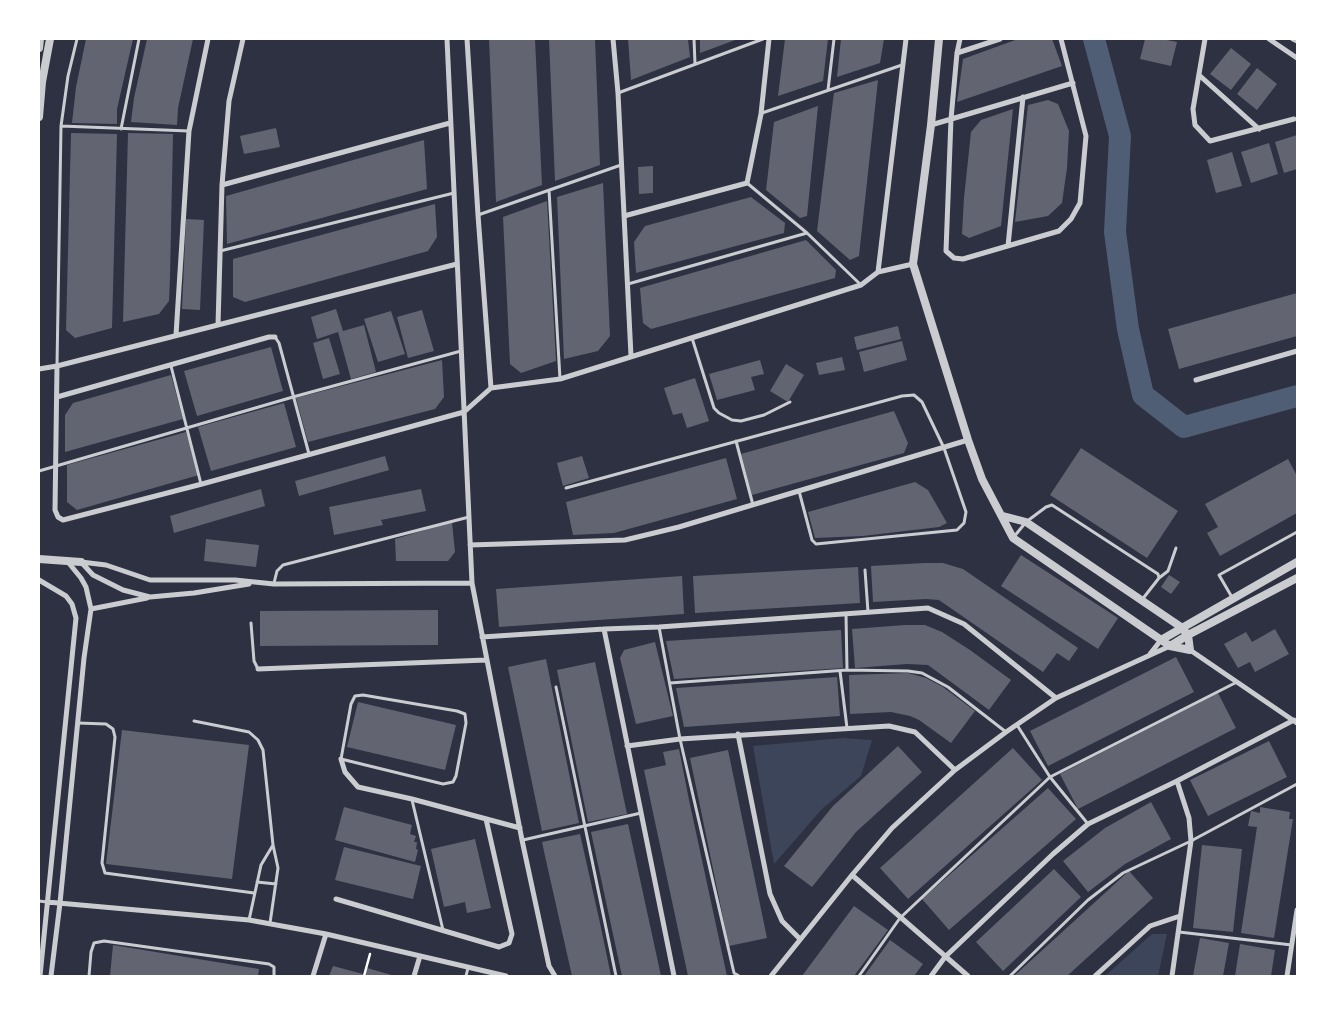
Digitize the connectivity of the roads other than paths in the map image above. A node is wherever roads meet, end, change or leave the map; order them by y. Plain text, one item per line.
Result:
1 (40, 39) edge
2 (50, 39) edge
3 (77, 39) edge
4 (139, 39) edge
5 (208, 39) edge
6 (243, 39) edge
7 (446, 39) edge
8 (467, 39) edge
9 (613, 39) edge
10 (694, 39) edge
11 (763, 39) edge
12 (769, 39) edge
13 (834, 39) edge
14 (906, 39) edge
15 (939, 39) edge
16 (960, 39) edge
17 (1000, 39) edge
18 (1061, 39) edge
19 (1205, 39) edge
20 (1269, 39) edge
21 (1293, 39) edge
22 (1297, 41) edge
23 (39, 48) edge
24 (957, 53) junction
25 (1297, 58) edge
26 (695, 64) junction
27 (904, 65) junction
28 (1199, 74) junction
29 (1073, 82) junction
30 (828, 91) junction
31 (618, 93) junction
32 (1024, 97) junction
33 (761, 114) junction
34 (39, 117) edge
35 (951, 119) junction
36 (1294, 119) dead end
37 (450, 123) junction
38 (931, 125) junction
39 (61, 126) junction
40 (121, 129) junction
41 (1259, 130) junction
42 (189, 131) junction
43 (621, 165) junction
44 (747, 183) junction
45 (222, 185) junction
46 (550, 190) junction
47 (454, 193) junction
48 (478, 215) junction
49 (624, 216) junction
50 (807, 233) junction
51 (1008, 246) junction
52 (220, 251) junction
53 (457, 264) junction
54 (913, 264) junction
55 (878, 272) junction
56 (627, 285) junction
57 (861, 285) junction
58 (218, 325) junction
59 (176, 335) junction
60 (275, 337) joint
61 (692, 337) junction
62 (1297, 351) edge
63 (461, 352) junction
64 (631, 356) junction
65 (57, 366) junction
66 (171, 366) junction
67 (39, 369) edge
68 (560, 379) junction
69 (1196, 380) dead end
70 (491, 388) junction
71 (56, 397) junction
72 (293, 397) junction
73 (790, 402) dead end
74 (464, 412) junction
75 (188, 428) junction
76 (968, 440) junction
77 (736, 441) junction
78 (944, 448) junction
79 (309, 454) junction
80 (55, 466) junction
81 (39, 471) edge
82 (202, 484) junction
83 (566, 488) dead end
84 (799, 491) junction
85 (753, 505) junction
86 (1003, 516) junction
87 (469, 517) junction
88 (1026, 522) junction
89 (1297, 532) edge
90 (1013, 538) junction
91 (470, 545) junction
92 (1176, 548) dead end
93 (39, 559) edge
94 (68, 561) junction
95 (82, 562) junction
96 (1297, 562) edge
97 (865, 570) dead end
98 (1159, 578) junction
99 (1297, 578) edge
100 (39, 580) edge
101 (252, 583) junction
102 (472, 583) junction
103 (274, 584) junction
104 (39, 586) edge
105 (58, 590) junction
106 (150, 597) junction
107 (1234, 599) junction
108 (1141, 601) junction
109 (91, 609) junction
110 (868, 612) junction
111 (846, 614) junction
112 (251, 623) dead end
113 (659, 627) junction
114 (1181, 627) junction
115 (604, 629) junction
116 (1188, 635) junction
117 (482, 637) junction
118 (1161, 640) junction
119 (1170, 646) junction
120 (1190, 650) junction
121 (1150, 654) junction
122 (486, 660) junction
123 (258, 669) joint
124 (847, 670) junction
125 (840, 671) junction
126 (1237, 682) junction
127 (670, 684) junction
128 (556, 687) dead end
129 (1056, 698) junction
130 (194, 721) dead end
131 (1296, 721) edge
132 (78, 723) junction
133 (1017, 725) junction
134 (847, 728) junction
135 (1006, 732) junction
136 (738, 734) junction
137 (680, 739) junction
138 (627, 746) junction
139 (342, 759) junction
140 (956, 770) junction
141 (1050, 777) junction
142 (1177, 781) junction
143 (1297, 784) edge
144 (412, 799) junction
145 (641, 813) junction
146 (486, 819) junction
147 (1088, 824) junction
148 (585, 826) junction
149 (520, 828) junction
150 (522, 840) junction
151 (1191, 841) junction
152 (273, 845) junction
153 (852, 875) junction
154 (257, 882) junction
155 (276, 884) junction
156 (254, 893) junction
157 (336, 899) dead end
158 (39, 901) edge
159 (47, 902) junction
160 (60, 903) junction
161 (1297, 910) edge
162 (1180, 916) junction
163 (900, 918) junction
164 (249, 920) junction
165 (270, 924) junction
166 (443, 930) junction
167 (1179, 932) junction
168 (326, 934) junction
169 (800, 939) junction
170 (1292, 945) junction
171 (420, 956) junction
172 (945, 957) junction
173 (468, 968) junction
174 (40, 976) edge
175 (51, 976) edge
176 (89, 976) edge
177 (274, 976) edge
178 (313, 976) edge
179 (414, 976) edge
180 (466, 976) edge
181 (506, 976) edge
182 (555, 976) edge
183 (616, 976) edge
184 (674, 976) edge
185 (739, 976) edge
186 (771, 976) edge
187 (859, 976) edge
188 (931, 976) edge
189 (968, 976) edge
190 (1010, 976) edge
191 (1095, 976) edge
192 (1172, 976) edge
193 (1287, 976) edge

1 - 23 street
2 - 34 street
3 - 39 lane
4 - 40 lane
5 - 42 street
6 - 45 street
7 - 37 street
8 - 48 street
9 - 31 street
10 - 26 lane
11 - 26 lane
12 - 33 street
13 - 30 lane
14 - 27 street
15 - 38 street
16 - 24 street
17 - 24 street
18 - 29 street
19 - 28 street
20 - 25 street
21 - 22 street
24 - 35 street
26 - 31 lane
27 - 30 lane
27 - 55 street
28 - 41 street
28 - 41 street
29 - 32 street
29 - 51 street
30 - 33 lane
31 - 43 street
32 - 35 street
32 - 51 street
33 - 44 street
35 - 38 street
35 - 51 street
36 - 41 street
37 - 45 street
37 - 47 street
38 - 54 street
39 - 40 lane
39 - 65 lane
40 - 42 lane
42 - 59 street
43 - 46 lane
43 - 49 street
44 - 49 street
44 - 50 lane
45 - 52 street
46 - 48 lane
46 - 68 lane
47 - 52 lane
47 - 53 street
48 - 70 street
49 - 56 street
50 - 56 lane
50 - 57 lane
52 - 58 street
53 - 58 street
53 - 63 street
54 - 55 street
54 - 76 street
55 - 57 street
56 - 64 street
57 - 61 street
58 - 59 street
59 - 65 street
60 - 66 street
60 - 72 lane
61 - 64 street
61 - 73 lane
62 - 69 street
63 - 72 lane
63 - 74 street
64 - 68 street
65 - 67 street
65 - 71 street
66 - 71 street
66 - 75 lane
68 - 70 street
70 - 74 street
71 - 80 street
72 - 75 lane
72 - 79 lane
74 - 79 street
74 - 87 street
75 - 80 lane
75 - 82 lane
76 - 78 street
76 - 86 street
77 - 78 lane
77 - 83 lane
77 - 85 lane
78 - 84 street
78 - 84 lane
79 - 82 street
80 - 81 lane
80 - 82 street
84 - 85 street
85 - 91 street
86 - 88 street
86 - 90 street
87 - 91 street
87 - 103 lane
88 - 90 lane
88 - 98 lane
88 - 108 street
89 - 107 lane
90 - 118 street
91 - 102 street
92 - 98 lane
93 - 94 street
94 - 95 street
94 - 109 street
95 - 101 street
95 - 106 street
96 - 107 street
97 - 110 lane
98 - 108 lane
99 - 116 street
100 - 105 street
101 - 103 street
101 - 106 street
102 - 103 street
102 - 117 street
104 - 105 street
105 - 159 street
106 - 109 street
107 - 114 street
108 - 114 street
109 - 132 street
110 - 111 street
110 - 129 street
111 - 113 street
111 - 124 lane
112 - 123 lane
113 - 115 street
113 - 127 lane
114 - 116 street
114 - 118 street
115 - 117 street
115 - 138 street
116 - 119 street
116 - 120 street
117 - 122 street
118 - 119 street
118 - 121 street
119 - 120 street
119 - 121 street
120 - 126 street
121 - 129 street
122 - 123 street
122 - 149 street
124 - 125 lane
124 - 135 lane
125 - 127 lane
125 - 134 lane
126 - 131 street
126 - 141 lane
127 - 137 lane
128 - 148 lane
129 - 133 street
130 - 152 lane
131 - 142 street
132 - 156 lane
132 - 160 street
133 - 135 street
133 - 141 lane
134 - 136 street
134 - 140 street
135 - 140 street
136 - 137 street
136 - 169 street
137 - 138 street
137 - 185 lane
138 - 145 street
139 - 139 lane
139 - 144 street
140 - 153 street
141 - 147 lane
141 - 163 lane
142 - 147 street
142 - 151 street
143 - 151 lane
144 - 146 street
144 - 166 lane
145 - 148 lane
145 - 184 street
146 - 149 street
146 - 166 street
147 - 172 street
148 - 150 lane
148 - 183 lane
149 - 150 street
150 - 182 street
151 - 162 street
151 - 190 lane
152 - 154 lane
152 - 155 lane
153 - 163 street
153 - 169 street
154 - 155 lane
154 - 156 lane
155 - 165 lane
156 - 164 lane
157 - 166 street
158 - 159 lane
159 - 160 street
159 - 174 street
160 - 164 street
160 - 175 street
161 - 170 street
162 - 167 street
162 - 191 street
163 - 172 street
163 - 187 lane
164 - 165 street
165 - 168 street
167 - 170 lane
167 - 192 street
168 - 171 street
168 - 178 street
169 - 186 street
170 - 193 street
171 - 173 street
171 - 179 street
172 - 188 street
172 - 189 street
173 - 180 lane
173 - 181 street
176 - 177 lane

